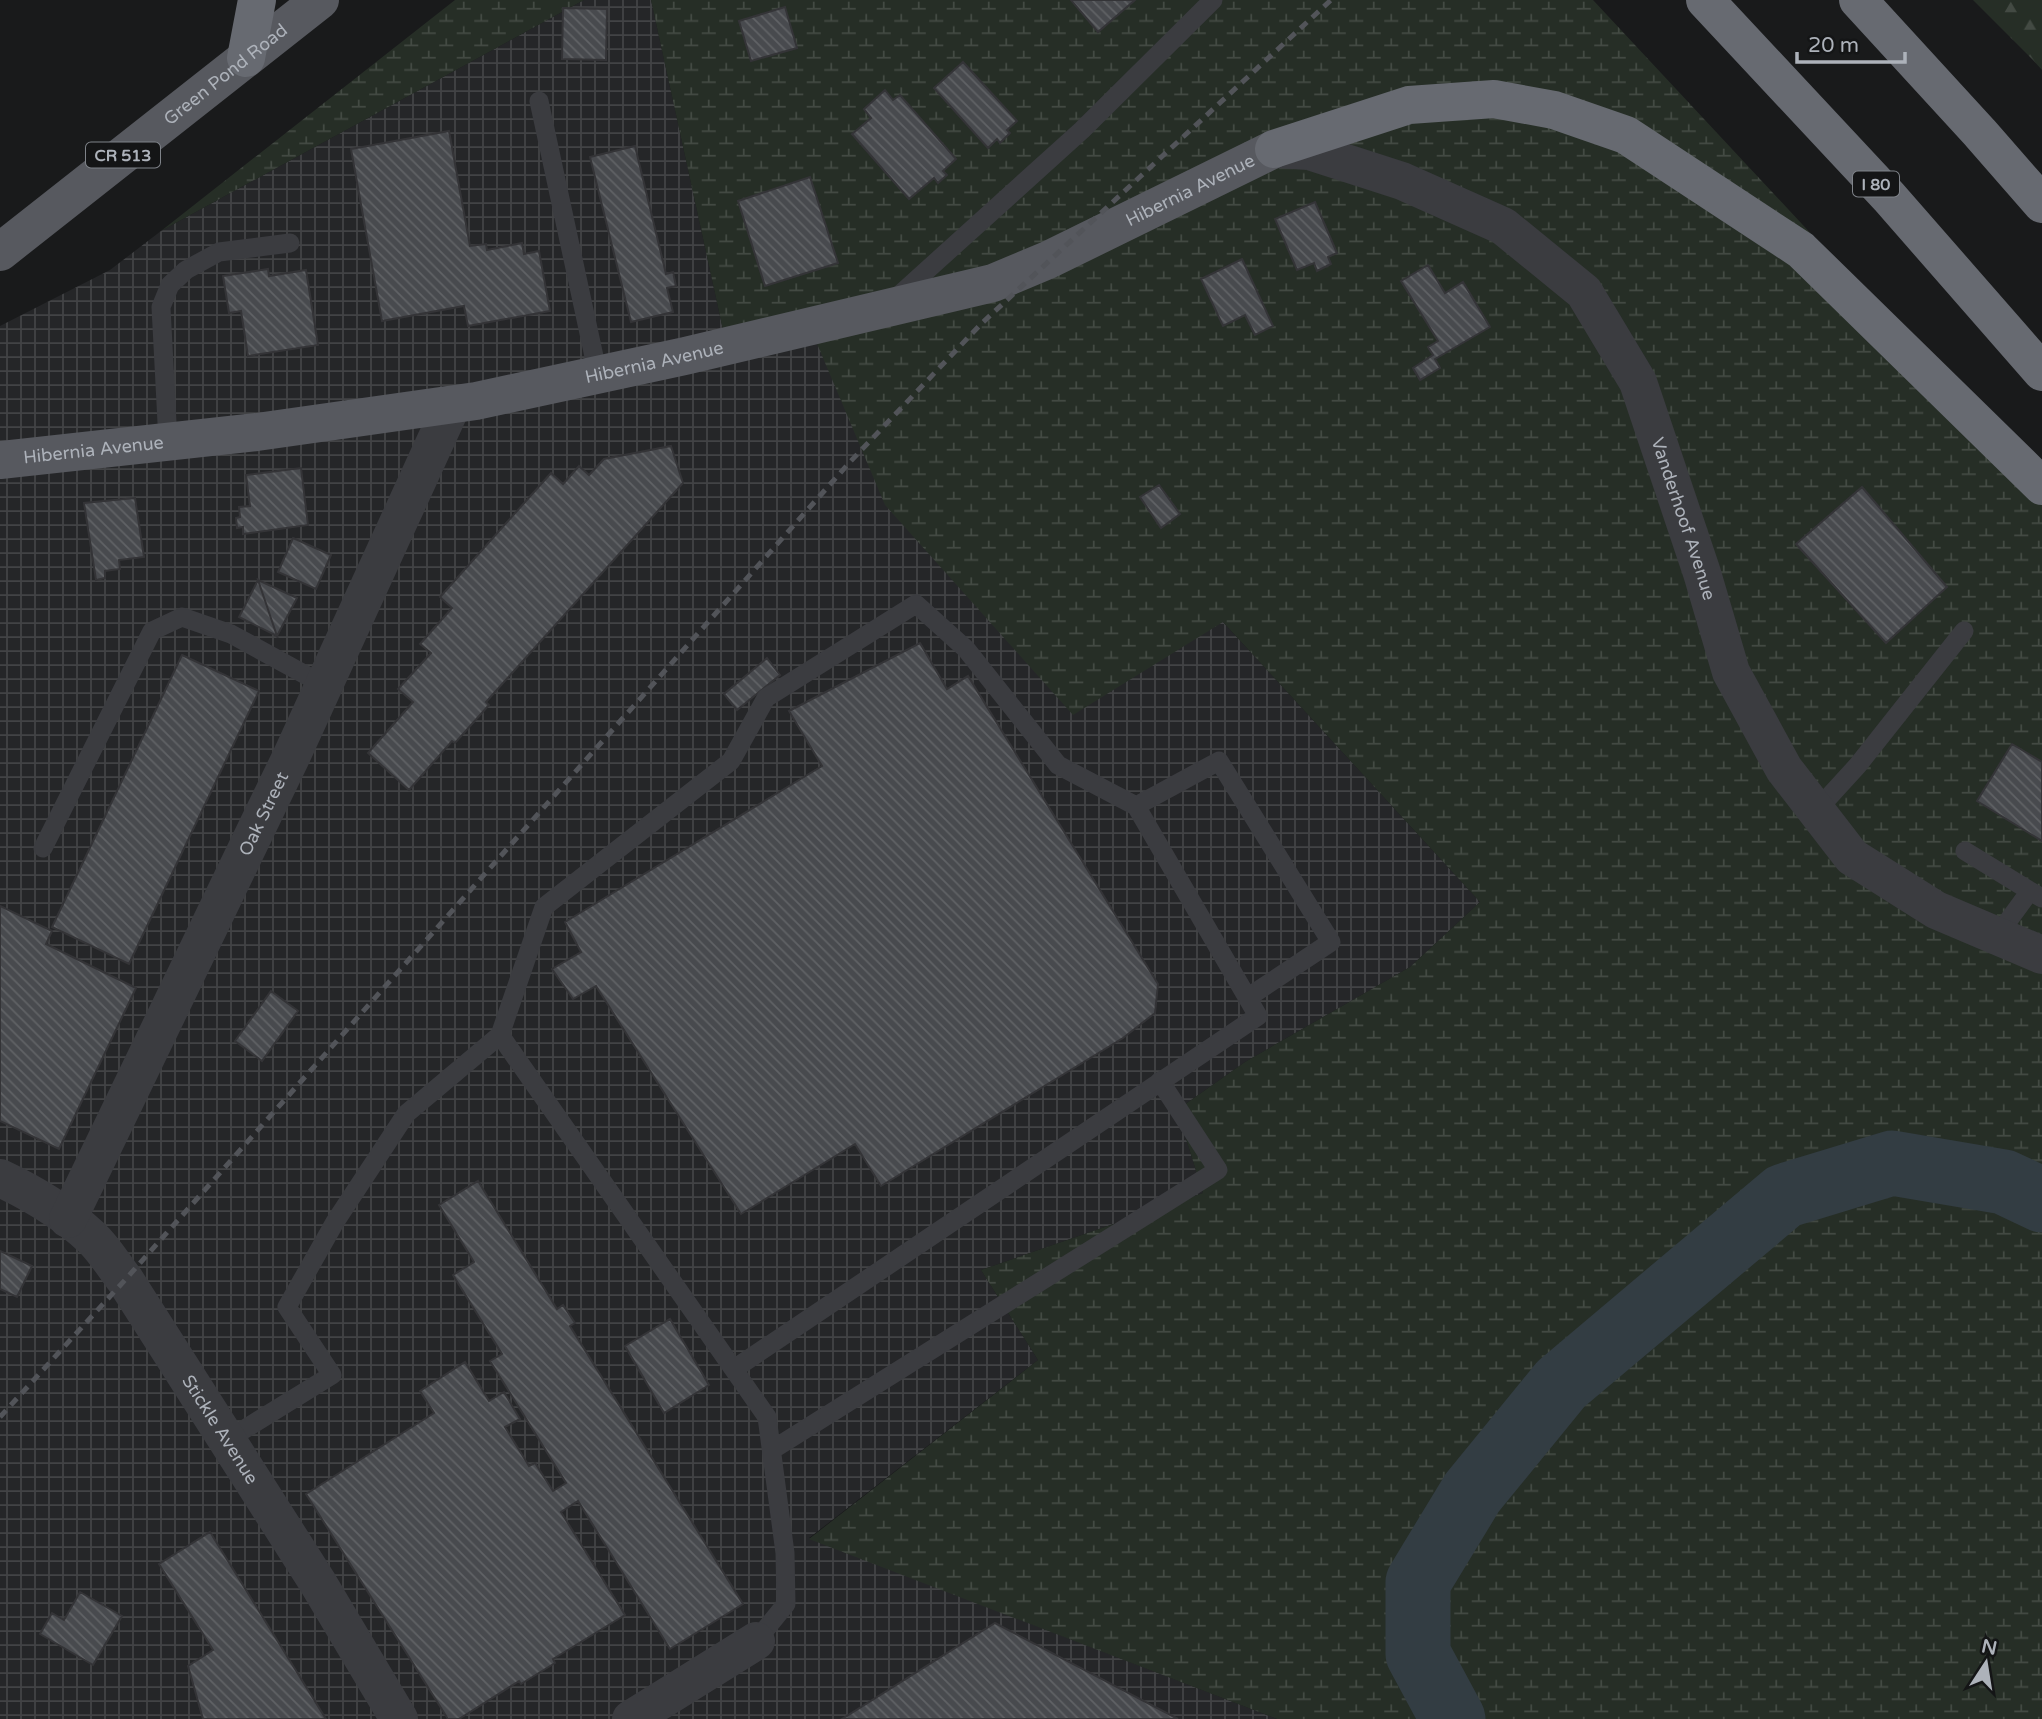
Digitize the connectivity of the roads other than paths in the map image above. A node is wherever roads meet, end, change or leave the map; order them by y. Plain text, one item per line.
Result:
1 (257, 0) edge
2 (320, 0) edge
3 (1213, 0) edge
4 (1705, 0) edge
5 (1858, 0) edge
6 (246, 58) junction
7 (539, 101) dead end
8 (1274, 149) junction
9 (2042, 204) edge
10 (290, 243) dead end
11 (0, 251) edge
12 (884, 309) junction
13 (2042, 372) edge
14 (598, 375) junction
15 (452, 405) junction
16 (168, 442) junction
17 (0, 460) edge
18 (2042, 486) edge
19 (1964, 631) dead end
20 (324, 685) junction
21 (1136, 806) junction
22 (1816, 811) junction
23 (43, 848) dead end
24 (1965, 851) dead end
25 (2036, 895) edge
26 (1997, 936) junction
27 (2042, 955) edge
28 (1247, 998) junction
29 (500, 1035) junction
30 (1160, 1082) junction
31 (0, 1178) edge
32 (68, 1219) junction
33 (734, 1369) junction
34 (227, 1440) junction
35 (772, 1450) junction
36 (756, 1641) joint
37 (399, 1719) edge
38 (631, 1719) edge

1 - 6 highway
2 - 6 main road, Green Pond Road / CR 513
3 - 12 lane
4 - 13 highway, I 80
5 - 9 highway
6 - 11 main road, Green Pond Road / CR 513
7 - 14 lane
8 - 12 main road, Hibernia Avenue
8 - 18 highway
8 - 22 street, Vanderhoof Avenue
10 - 16 lane
12 - 14 main road, Hibernia Avenue
14 - 15 main road, Hibernia Avenue
15 - 16 main road, Hibernia Avenue
15 - 20 street, Oak Street
16 - 17 main road, Hibernia Avenue
19 - 22 lane
20 - 23 lane
20 - 32 street, Oak Street
21 - 28 lane
21 - 28 lane
21 - 29 lane
22 - 26 street, Vanderhoof Avenue
24 - 25 lane
25 - 26 lane
26 - 27 street, Vanderhoof Avenue
28 - 30 lane
29 - 33 lane
29 - 34 lane
30 - 33 lane
30 - 35 lane
31 - 32 street, Stickle Avenue
32 - 34 street, Stickle Avenue
33 - 35 lane
34 - 37 street, Stickle Avenue
35 - 36 lane
36 - 38 street

